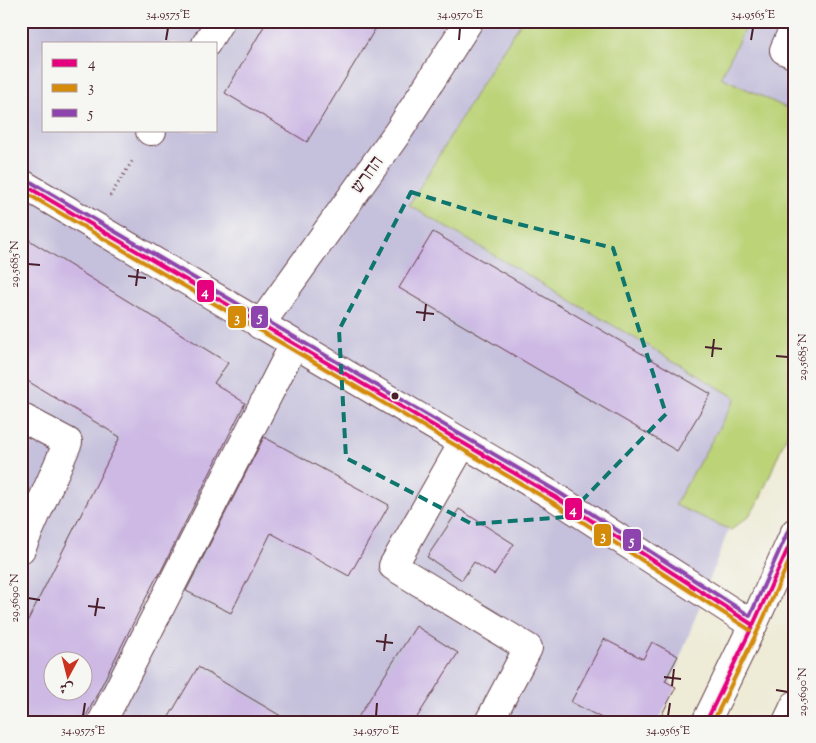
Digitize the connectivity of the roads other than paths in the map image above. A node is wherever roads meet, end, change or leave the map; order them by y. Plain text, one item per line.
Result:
1 (220, 21) edge
2 (469, 21) edge
3 (795, 25) edge
4 (207, 42) edge
5 (795, 55) edge
6 (21, 183) edge
7 (260, 324) junction
8 (294, 344) junction
9 (21, 417) edge
10 (464, 443) junction
11 (795, 532) edge
12 (21, 549) edge
13 (753, 624) junction
14 (795, 705) edge
15 (102, 722) edge
16 (489, 722) edge
17 (706, 722) edge
18 (787, 722) edge

1 - 4 street
2 - 7 street, החרש
3 - 5 street
6 - 7 street
7 - 8 street
8 - 10 street
8 - 15 street
9 - 12 street
10 - 13 street
10 - 16 street
11 - 13 street
13 - 17 street
14 - 18 street

